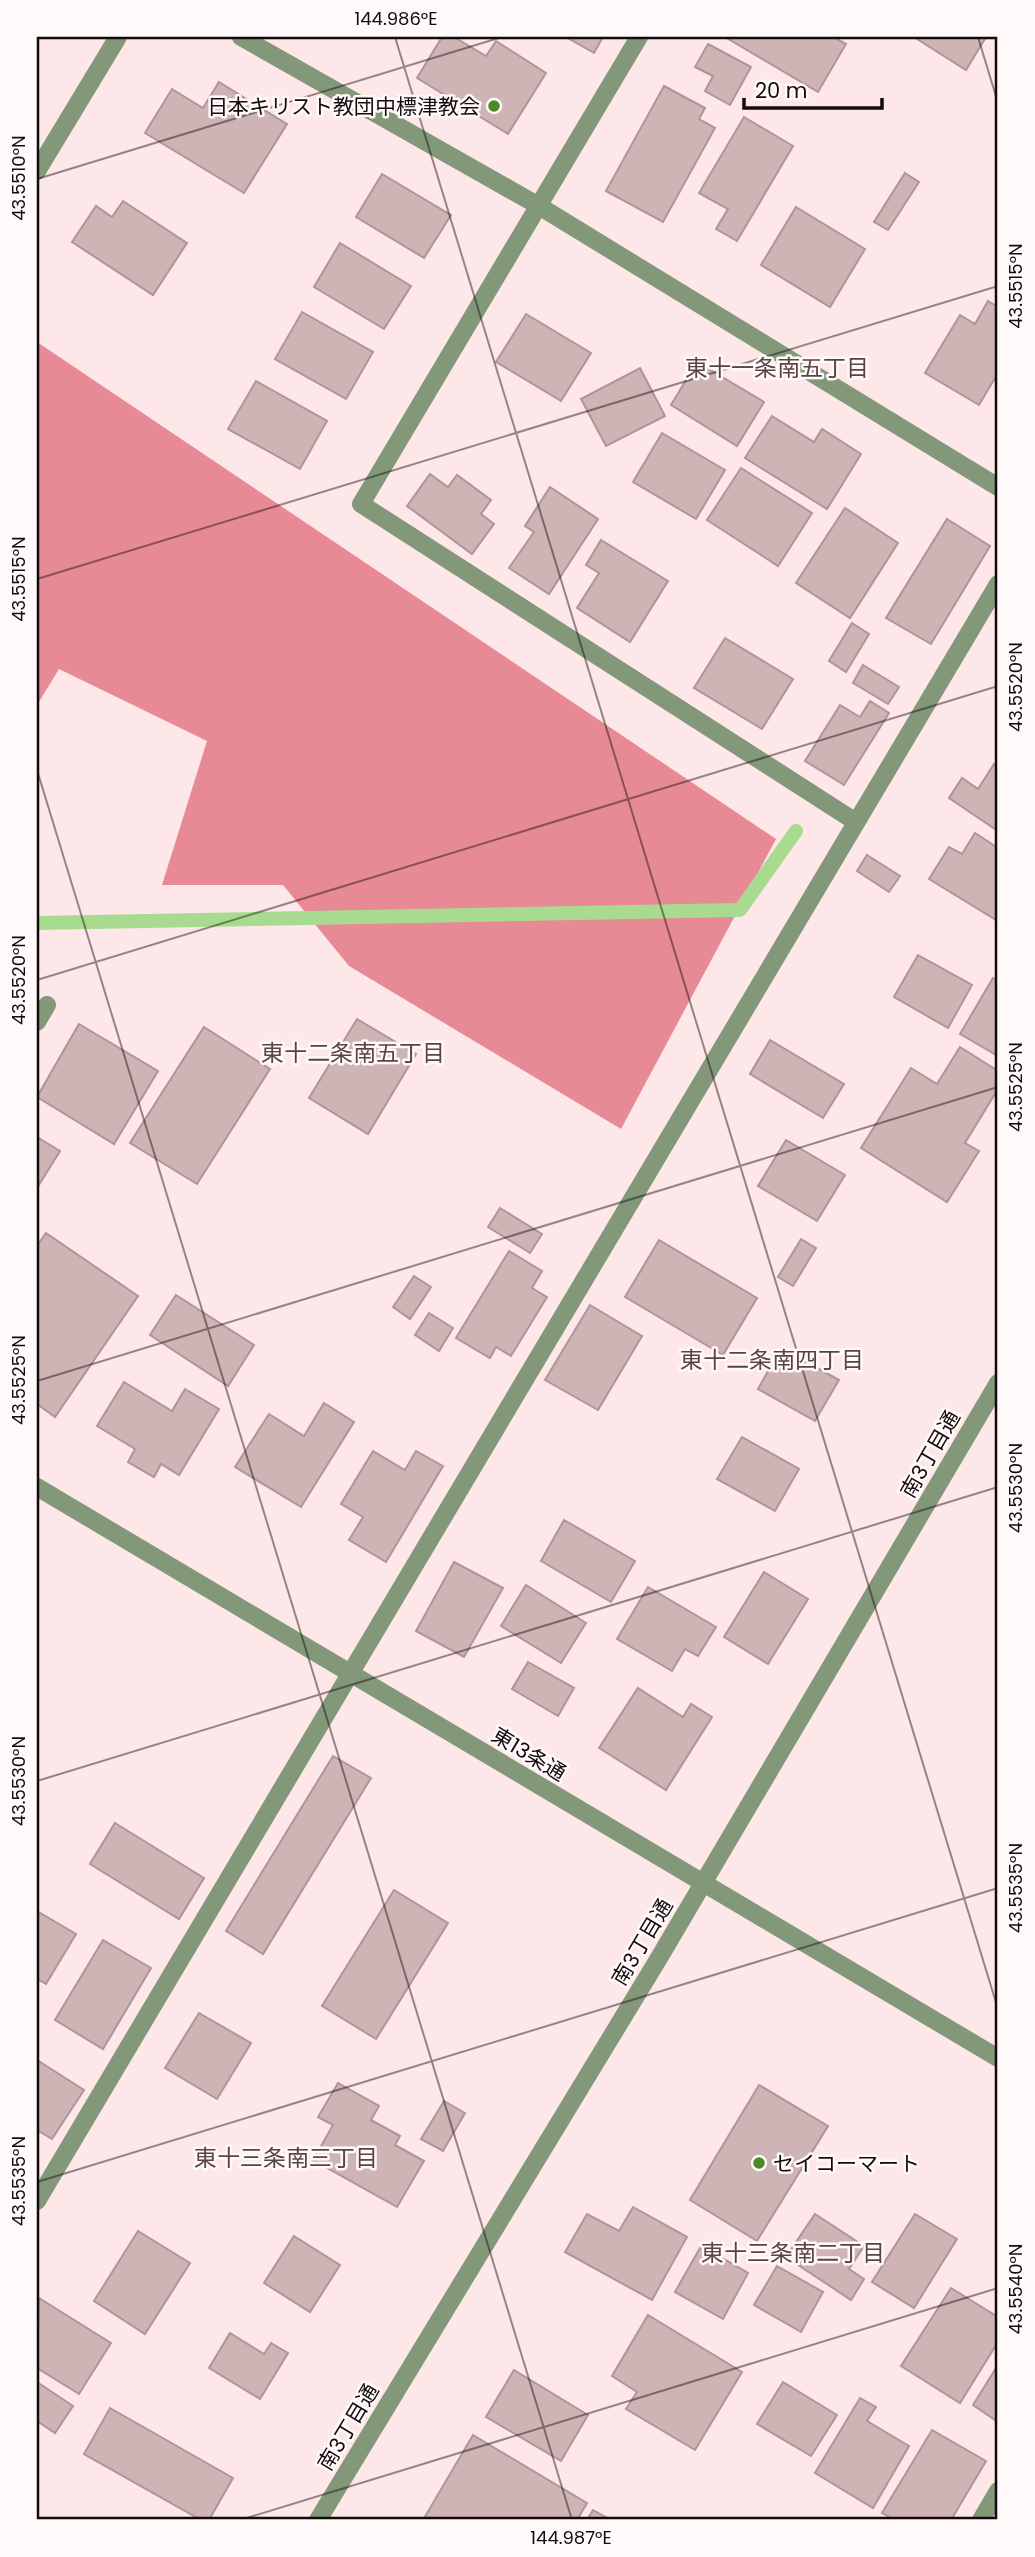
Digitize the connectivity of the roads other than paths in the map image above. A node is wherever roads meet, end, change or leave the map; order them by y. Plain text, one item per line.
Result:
1 (118, 37) edge
2 (241, 37) edge
3 (639, 37) edge
4 (37, 171) edge
5 (539, 206) junction
6 (998, 487) edge
7 (998, 584) edge
8 (856, 822) junction
9 (47, 1005) dead end
10 (37, 1022) edge
11 (998, 1383) edge
12 (37, 1487) edge
13 (350, 1674) junction
14 (703, 1885) junction
15 (998, 2058) edge
16 (37, 2201) edge
17 (998, 2491) edge
18 (318, 2520) edge
19 (981, 2520) edge

1 - 4 street
2 - 5 street
3 - 5 street
5 - 6 street
5 - 8 street
7 - 8 street
8 - 13 street
9 - 10 street
11 - 14 street, 南3丁目通
12 - 13 street, 東13条通
13 - 14 street, 東13条通
13 - 16 street
14 - 15 street, 東13条通
14 - 18 street, 南3丁目通
17 - 19 street

